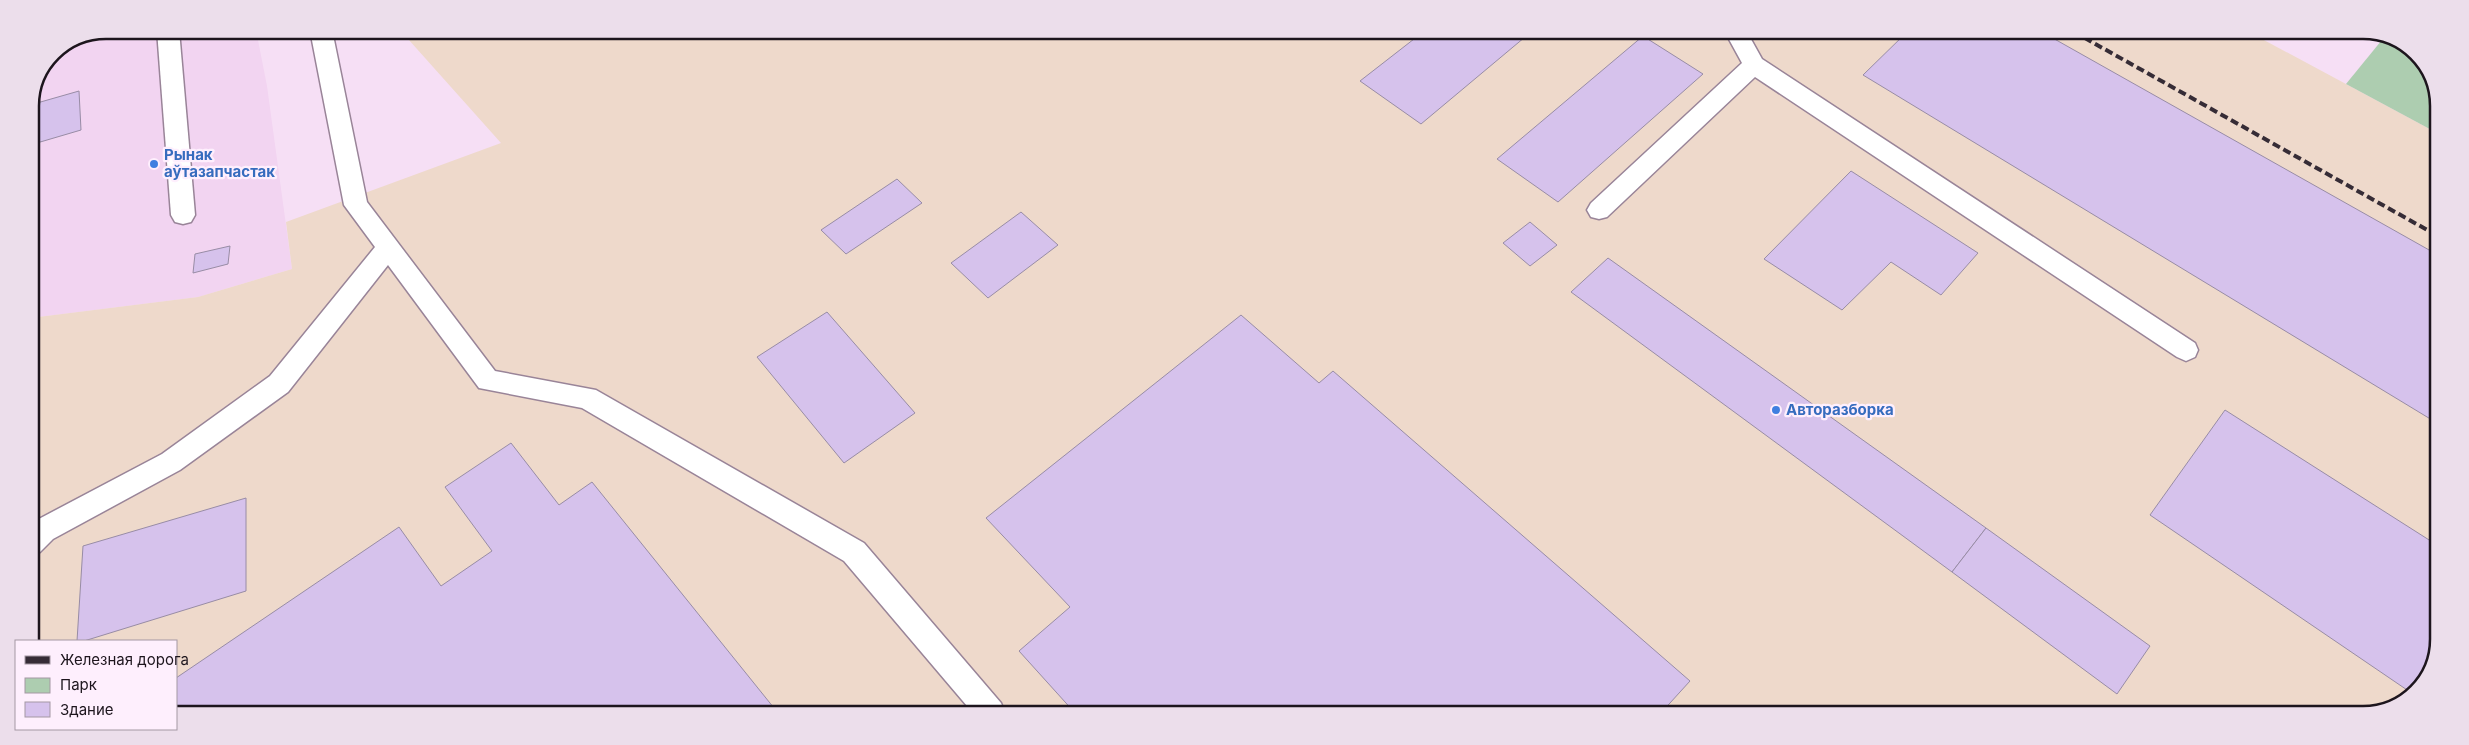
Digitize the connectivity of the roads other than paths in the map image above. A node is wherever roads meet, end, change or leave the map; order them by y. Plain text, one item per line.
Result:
1 (169, 39) edge
2 (323, 39) edge
3 (1740, 39) edge
4 (1754, 65) junction
5 (1599, 210) dead end
6 (184, 215) dead end
7 (388, 248) junction
8 (2186, 350) dead end
9 (39, 535) edge
10 (985, 706) edge

1 - 6 lane
2 - 7 lane
3 - 4 lane
4 - 5 lane
4 - 8 lane
7 - 9 lane
7 - 10 lane

